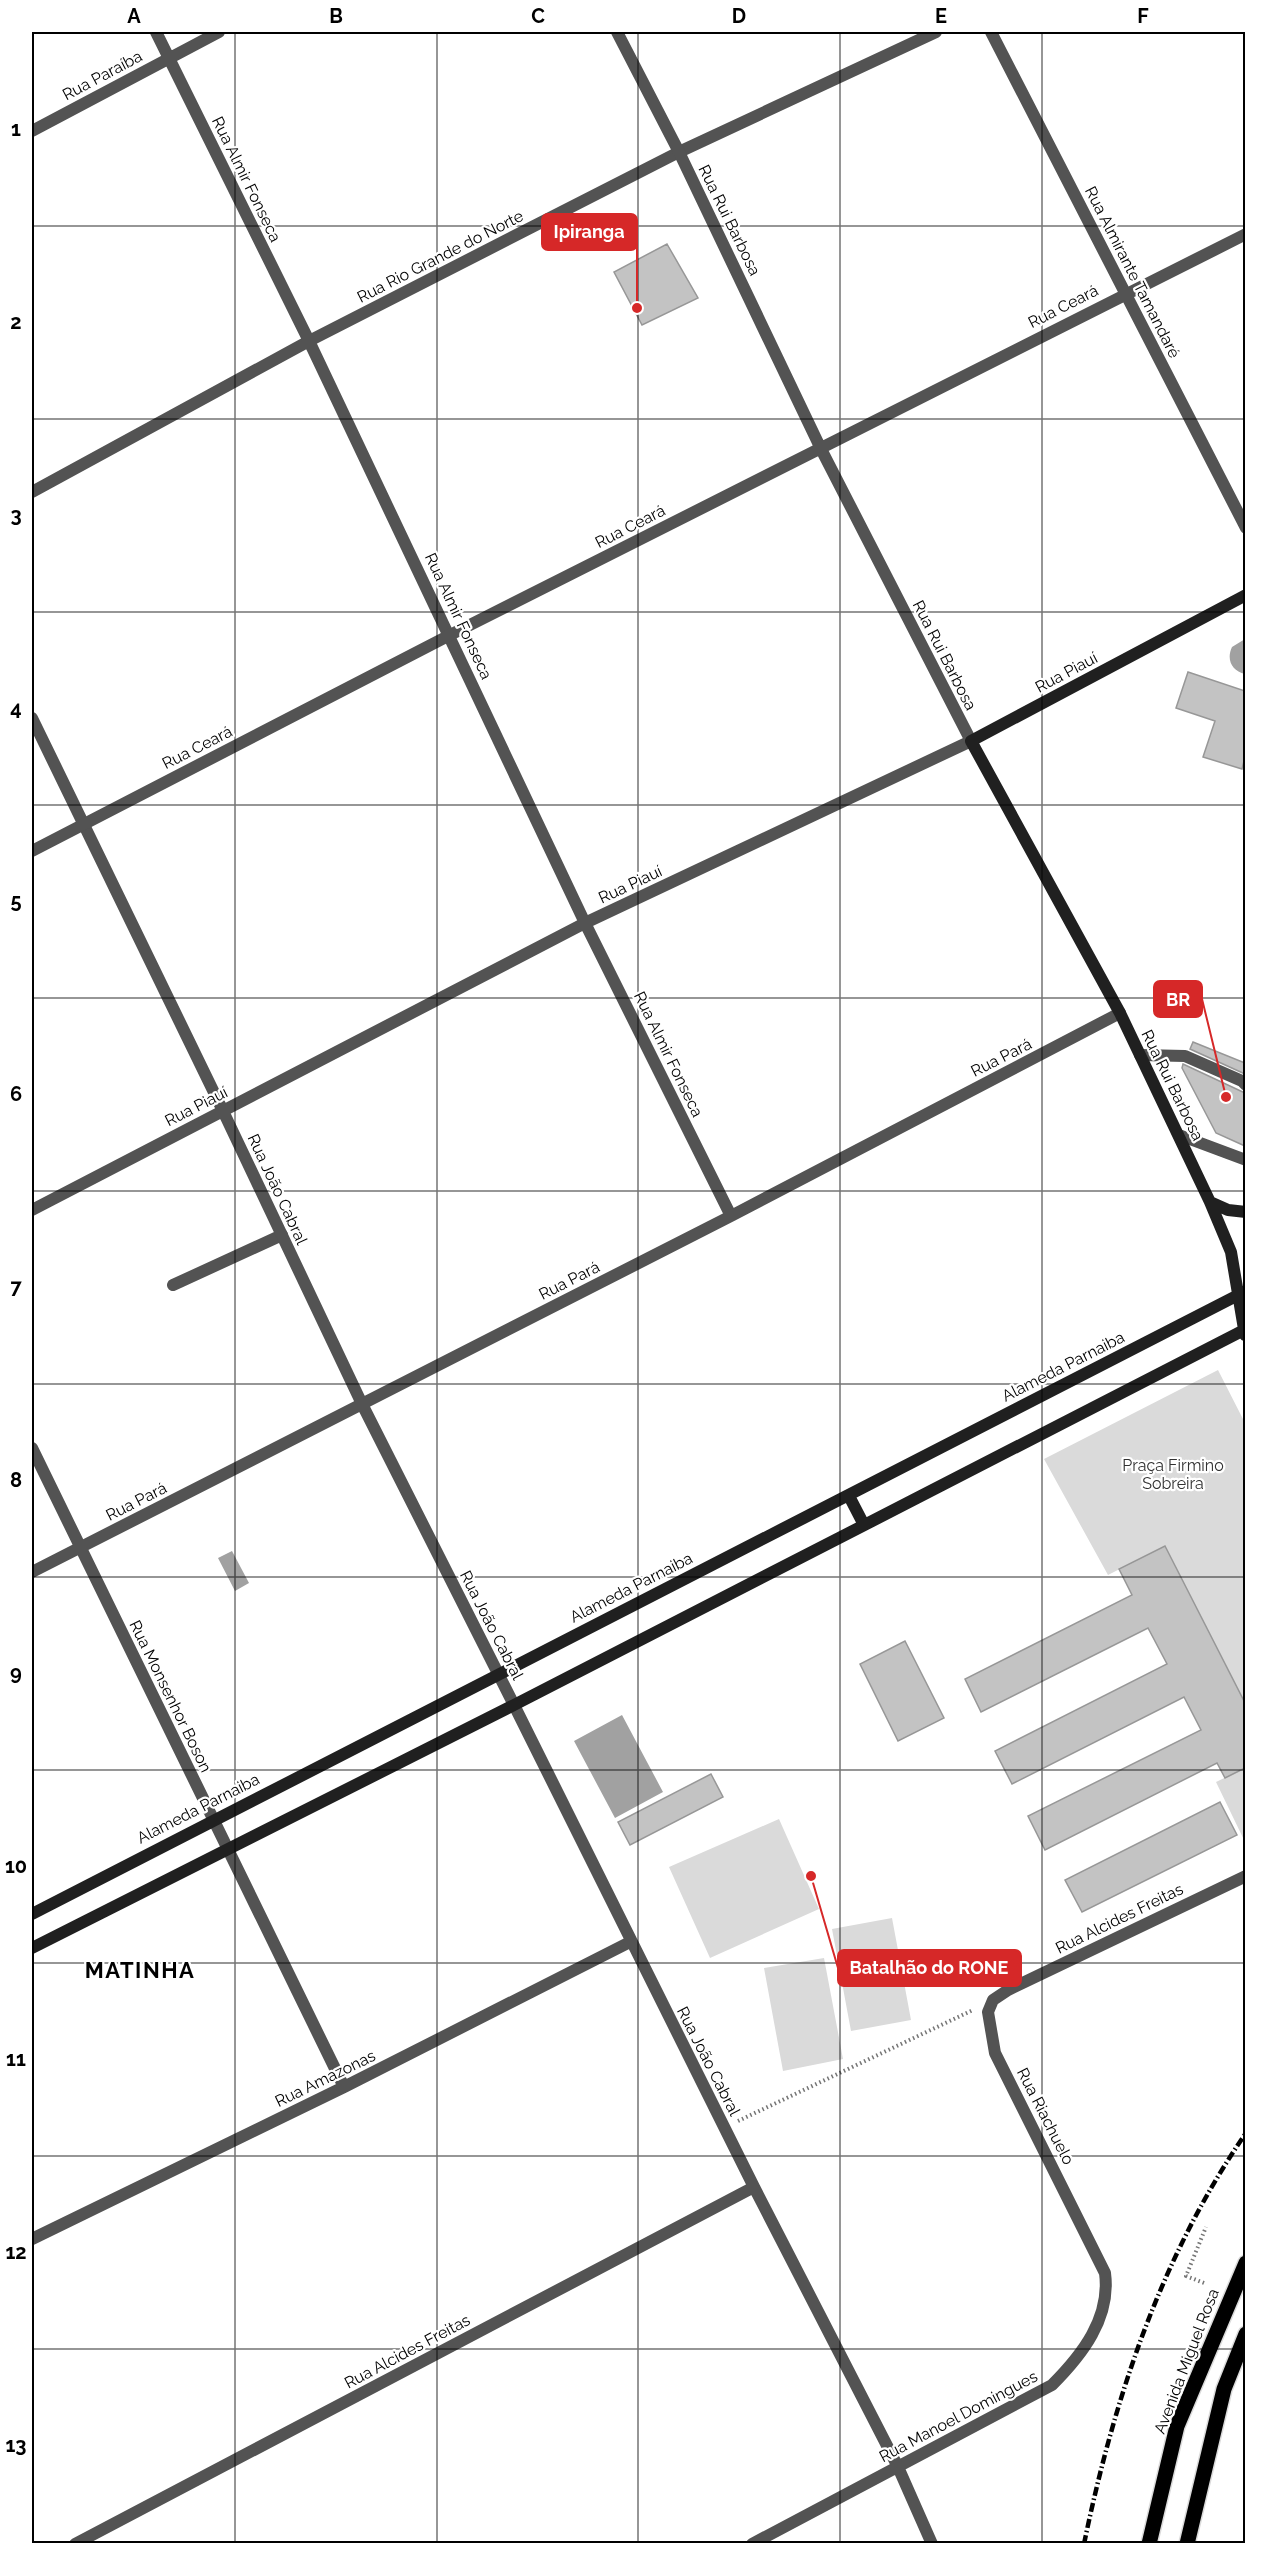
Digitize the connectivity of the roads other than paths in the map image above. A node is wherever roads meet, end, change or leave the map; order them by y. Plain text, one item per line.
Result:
1 (156, 32) edge
2 (219, 32) edge
3 (616, 32) edge
4 (936, 32) edge
5 (991, 32) edge
6 (168, 57) junction
7 (32, 131) edge
8 (679, 152) junction
9 (1245, 234) edge
10 (1125, 293) junction
11 (309, 341) junction
12 (821, 449) junction
13 (32, 492) edge
14 (1245, 528) edge
15 (1245, 596) edge
16 (450, 635) junction
17 (32, 718) edge
18 (971, 741) junction
19 (84, 824) junction
20 (32, 852) edge
21 (585, 923) junction
22 (1120, 1013) junction
23 (1140, 1055) junction
24 (1245, 1085) edge
25 (223, 1111) junction
26 (1179, 1135) junction
27 (1245, 1160) edge
28 (1210, 1202) junction
29 (32, 1210) edge
30 (1245, 1212) edge
31 (731, 1216) junction
32 (282, 1235) junction
33 (173, 1285) dead end
34 (1242, 1292) edge
35 (1245, 1332) edge
36 (362, 1404) junction
37 (32, 1448) edge
38 (849, 1496) junction
39 (864, 1525) junction
40 (80, 1548) junction
41 (32, 1572) edge
42 (498, 1673) junction
43 (514, 1705) junction
44 (213, 1819) junction
45 (227, 1848) junction
46 (1245, 1876) edge
47 (32, 1914) edge
48 (630, 1942) junction
49 (32, 1948) edge
50 (993, 2000) joint
51 (344, 2087) junction
52 (754, 2187) junction
53 (32, 2239) edge
54 (1100, 2258) joint
55 (1245, 2263) edge
56 (1245, 2334) edge
57 (898, 2467) junction
58 (75, 2544) edge
59 (752, 2544) edge
60 (933, 2544) edge
61 (1149, 2544) edge
62 (1187, 2544) edge

1 - 6 street, Rua Almir Fonseca
2 - 6 street, Rua Paraíba
3 - 8 street, Rua Rui Barbosa
4 - 8 street, Rua Rio Grande do Norte
5 - 10 street, Rua Almirante Tamandaré
6 - 7 street, Rua Paraíba
6 - 11 street, Rua Almir Fonseca
8 - 11 street, Rua Rio Grande do Norte
8 - 12 street, Rua Rui Barbosa
9 - 10 street, Rua Ceará
10 - 12 street, Rua Ceará
10 - 14 street, Rua Almirante Tamandaré
11 - 13 street, Rua Rio Grande do Norte
11 - 16 street, Rua Almir Fonseca
12 - 16 street, Rua Ceará
12 - 18 street, Rua Rui Barbosa
15 - 18 main road, Rua Piauí
16 - 19 street, Rua Ceará
16 - 21 street, Rua Almir Fonseca
17 - 19 street, Rua João Cabral
18 - 21 street, Rua Piauí
18 - 22 main road, Rua Rui Barbosa
19 - 20 street, Rua Ceará
19 - 25 street, Rua João Cabral
21 - 25 street, Rua Piauí
21 - 31 street, Rua Almir Fonseca
22 - 23 main road, Rua Rui Barbosa
22 - 31 street, Rua Pará
23 - 24 street
23 - 26 main road, Rua Rui Barbosa
25 - 29 street, Rua Piauí
25 - 32 street, Rua João Cabral
26 - 27 street
26 - 28 main road, Rua Rui Barbosa
28 - 30 main road
28 - 34 main road, Rua Rui Barbosa
31 - 36 street, Rua Pará
32 - 33 street
32 - 36 street, Rua João Cabral
34 - 35 main road, Rua Rui Barbosa
34 - 38 main road, Alameda Parnaiba
35 - 39 main road
36 - 40 street, Rua Pará
36 - 42 street, Rua João Cabral
37 - 40 street, Rua Monsenhor Boson
38 - 39 main road
38 - 42 main road, Alameda Parnaiba
39 - 43 main road
40 - 41 street, Rua Pará
40 - 44 street, Rua Monsenhor Boson
42 - 43 street, Rua João Cabral
42 - 44 main road, Alameda Parnaiba
43 - 45 main road
43 - 48 street, Rua João Cabral
44 - 45 street, Rua Monsenhor Boson
44 - 47 main road, Alameda Parnaiba
45 - 49 main road
45 - 51 street, Rua Monsenhor Boson
46 - 50 street, Rua Alcides Freitas
48 - 51 street, Rua Amazonas
48 - 52 street, Rua João Cabral
50 - 54 street, Rua Riachuelo
51 - 53 street, Rua Amazonas
52 - 57 street, Rua João Cabral
52 - 58 street, Rua Alcides Freitas
54 - 57 street, Rua Manoel Domingues
55 - 61 main road, Avenida Miguel Rosa
56 - 62 main road
57 - 59 street, Rua Manoel Domingues
57 - 60 street, Rua João Cabral

